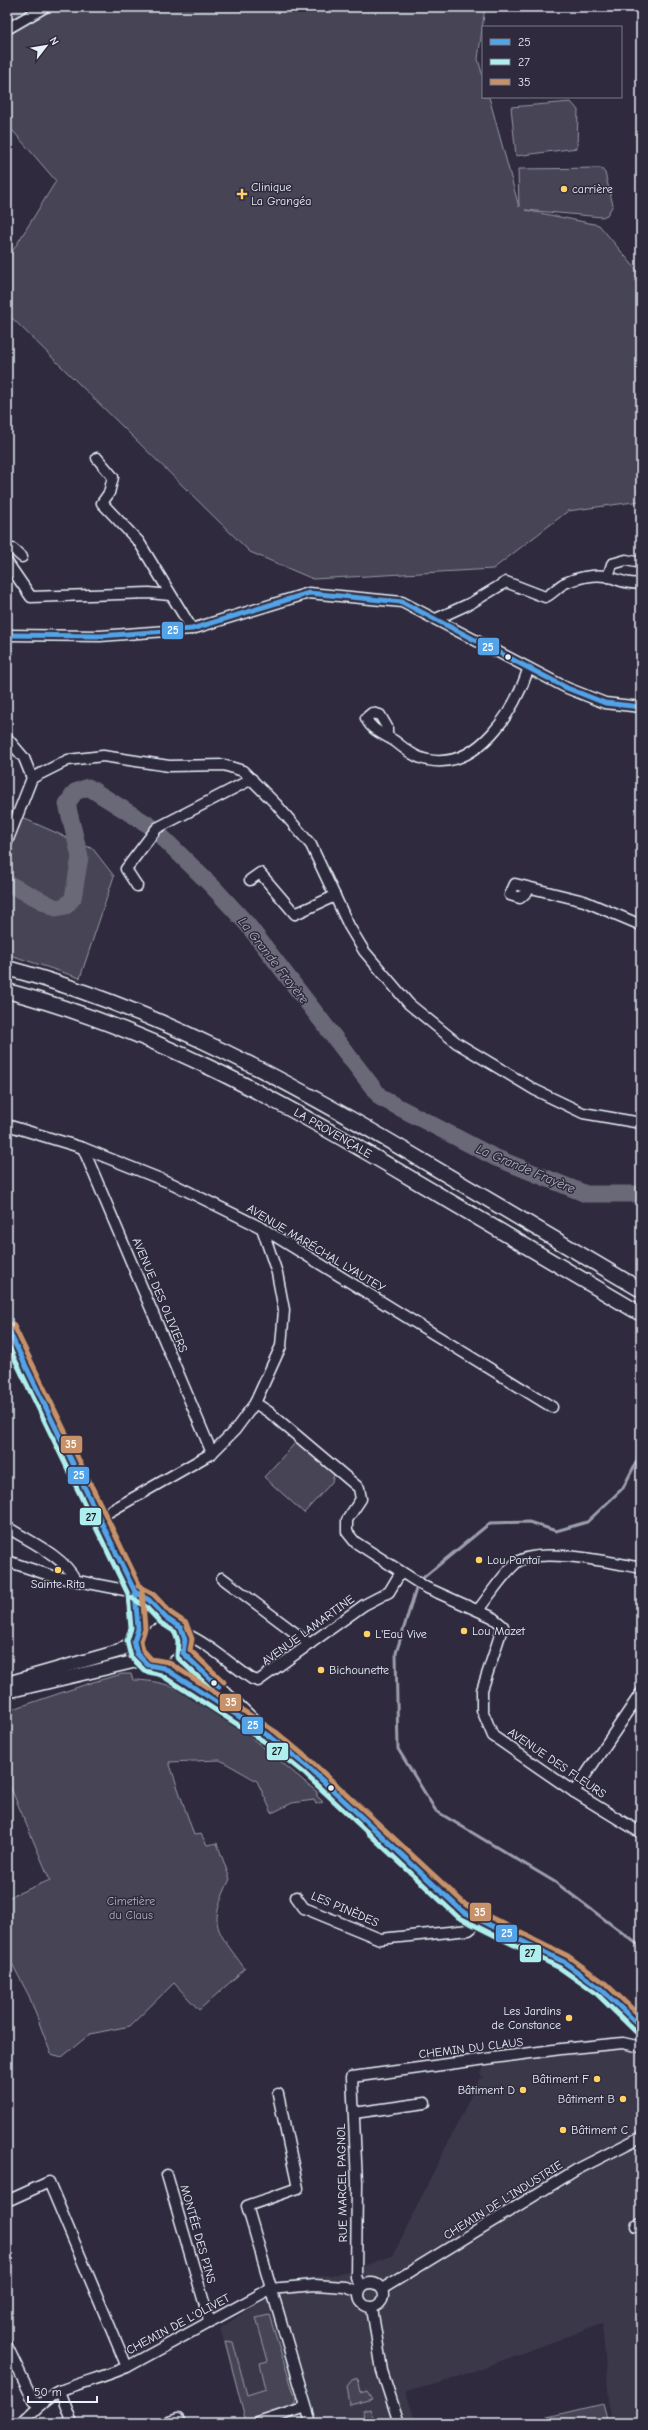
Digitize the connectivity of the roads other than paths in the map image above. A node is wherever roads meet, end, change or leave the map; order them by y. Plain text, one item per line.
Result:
1 (45, 7) edge
2 (7, 29) edge
3 (97, 458) dead end
4 (7, 550) edge
5 (22, 557) dead end
6 (7, 562) edge
7 (641, 564) edge
8 (608, 578) junction
9 (641, 583) edge
10 (170, 595) junction
11 (436, 619) junction
12 (192, 629) junction
13 (7, 635) edge
14 (528, 670) junction
15 (641, 707) edge
16 (387, 735) dead end
17 (7, 738) edge
18 (32, 778) junction
19 (252, 779) junction
20 (7, 842) edge
21 (250, 880) dead end
22 (137, 886) dead end
23 (531, 888) dead end
24 (336, 896) junction
25 (641, 926) edge
26 (13, 970) edge
27 (10, 991) edge
28 (641, 1123) edge
29 (7, 1125) edge
30 (83, 1148) junction
31 (262, 1228) junction
32 (641, 1290) edge
33 (641, 1314) edge
34 (7, 1327) edge
35 (255, 1403) junction
36 (552, 1407) dead end
37 (212, 1453) junction
38 (100, 1517) junction
39 (7, 1527) edge
40 (7, 1561) edge
41 (641, 1568) edge
42 (401, 1572) junction
43 (222, 1578) dead end
44 (75, 1579) junction
45 (135, 1592) junction
46 (478, 1610) junction
47 (166, 1618) junction
48 (138, 1628) junction
49 (184, 1633) junction
50 (134, 1640) junction
51 (310, 1644) junction
52 (183, 1653) junction
53 (141, 1660) junction
54 (164, 1668) junction
55 (7, 1683) edge
56 (7, 1692) edge
57 (641, 1693) edge
58 (638, 1704) edge
59 (272, 1738) junction
60 (574, 1792) junction
61 (641, 1833) edge
62 (296, 1897) dead end
63 (480, 1921) junction
64 (641, 2027) edge
65 (641, 2047) edge
66 (352, 2077) joint
67 (278, 2094) dead end
68 (425, 2104) dead end
69 (354, 2113) junction
70 (641, 2137) edge
71 (167, 2175) dead end
72 (7, 2201) edge
73 (270, 2289) junction
74 (382, 2289) junction
75 (360, 2290) junction
76 (372, 2308) junction
77 (210, 2323) junction
78 (7, 2346) edge
79 (126, 2367) junction
80 (60, 2391) junction
81 (40, 2405) junction
82 (306, 2407) junction
83 (21, 2423) edge
84 (72, 2423) edge
85 (166, 2423) edge
86 (180, 2423) edge
87 (258, 2423) edge
88 (311, 2423) edge
89 (399, 2423) edge

1 - 2 street
3 - 10 street
4 - 5 street
6 - 10 street
7 - 8 street
8 - 9 street
8 - 11 street
10 - 12 street
11 - 12 street
11 - 14 street
12 - 13 street
14 - 15 street
14 - 16 street
17 - 18 street
18 - 19 street
18 - 20 street
19 - 22 street
19 - 24 street
21 - 24 street
23 - 25 street
24 - 28 street
26 - 32 highway, LA PROVENÇALE
27 - 33 highway, LA PROVENÇALE
29 - 30 street, AVENUE MARÉCHAL LYAUTEY
30 - 31 street, AVENUE MARÉCHAL LYAUTEY
30 - 37 street, AVENUE DES OLIVIERS
31 - 35 street
31 - 36 street, AVENUE MARÉCHAL LYAUTEY
34 - 38 street
35 - 37 street
35 - 42 street, AVENUE DES FLEURS
37 - 38 street
38 - 45 street
39 - 44 street
40 - 44 street
41 - 46 street
42 - 46 street, AVENUE DES FLEURS
42 - 51 street, AVENUE LAMARTINE
43 - 51 street
44 - 45 street
45 - 47 street
45 - 48 street
46 - 60 street, AVENUE DES FLEURS
47 - 48 main road
47 - 49 main road
48 - 50 main road
49 - 51 street, AVENUE LAMARTINE
49 - 52 main road
50 - 53 main road
50 - 55 main road
52 - 54 main road
52 - 59 main road
53 - 54 main road
53 - 56 main road
54 - 59 main road
57 - 58 street
58 - 60 street
59 - 63 main road
60 - 61 street, AVENUE DES FLEURS
62 - 63 street, LES PINÈDES
63 - 64 main road
65 - 66 street, CHEMIN DU CLAUS
66 - 69 street, RUE MARCEL PAGNOL
67 - 73 street
68 - 69 street
69 - 75 street, RUE MARCEL PAGNOL
70 - 74 street, CHEMIN DE L'INDUSTRIE
71 - 77 street, MONTÉE DES PINS
72 - 79 street
73 - 75 street, CHEMIN DE L'OLIVET
73 - 77 street, CHEMIN DE L'OLIVET
73 - 82 street
74 - 75 street
74 - 76 street
75 - 76 street
76 - 89 street
77 - 79 street, CHEMIN DE L'OLIVET
78 - 81 street
79 - 80 street, CHEMIN DE L'OLIVET
80 - 81 street, CHEMIN DE L'OLIVET
80 - 84 street
81 - 83 street, CHEMIN DE L'OLIVET
82 - 87 street
82 - 88 street
85 - 86 street

